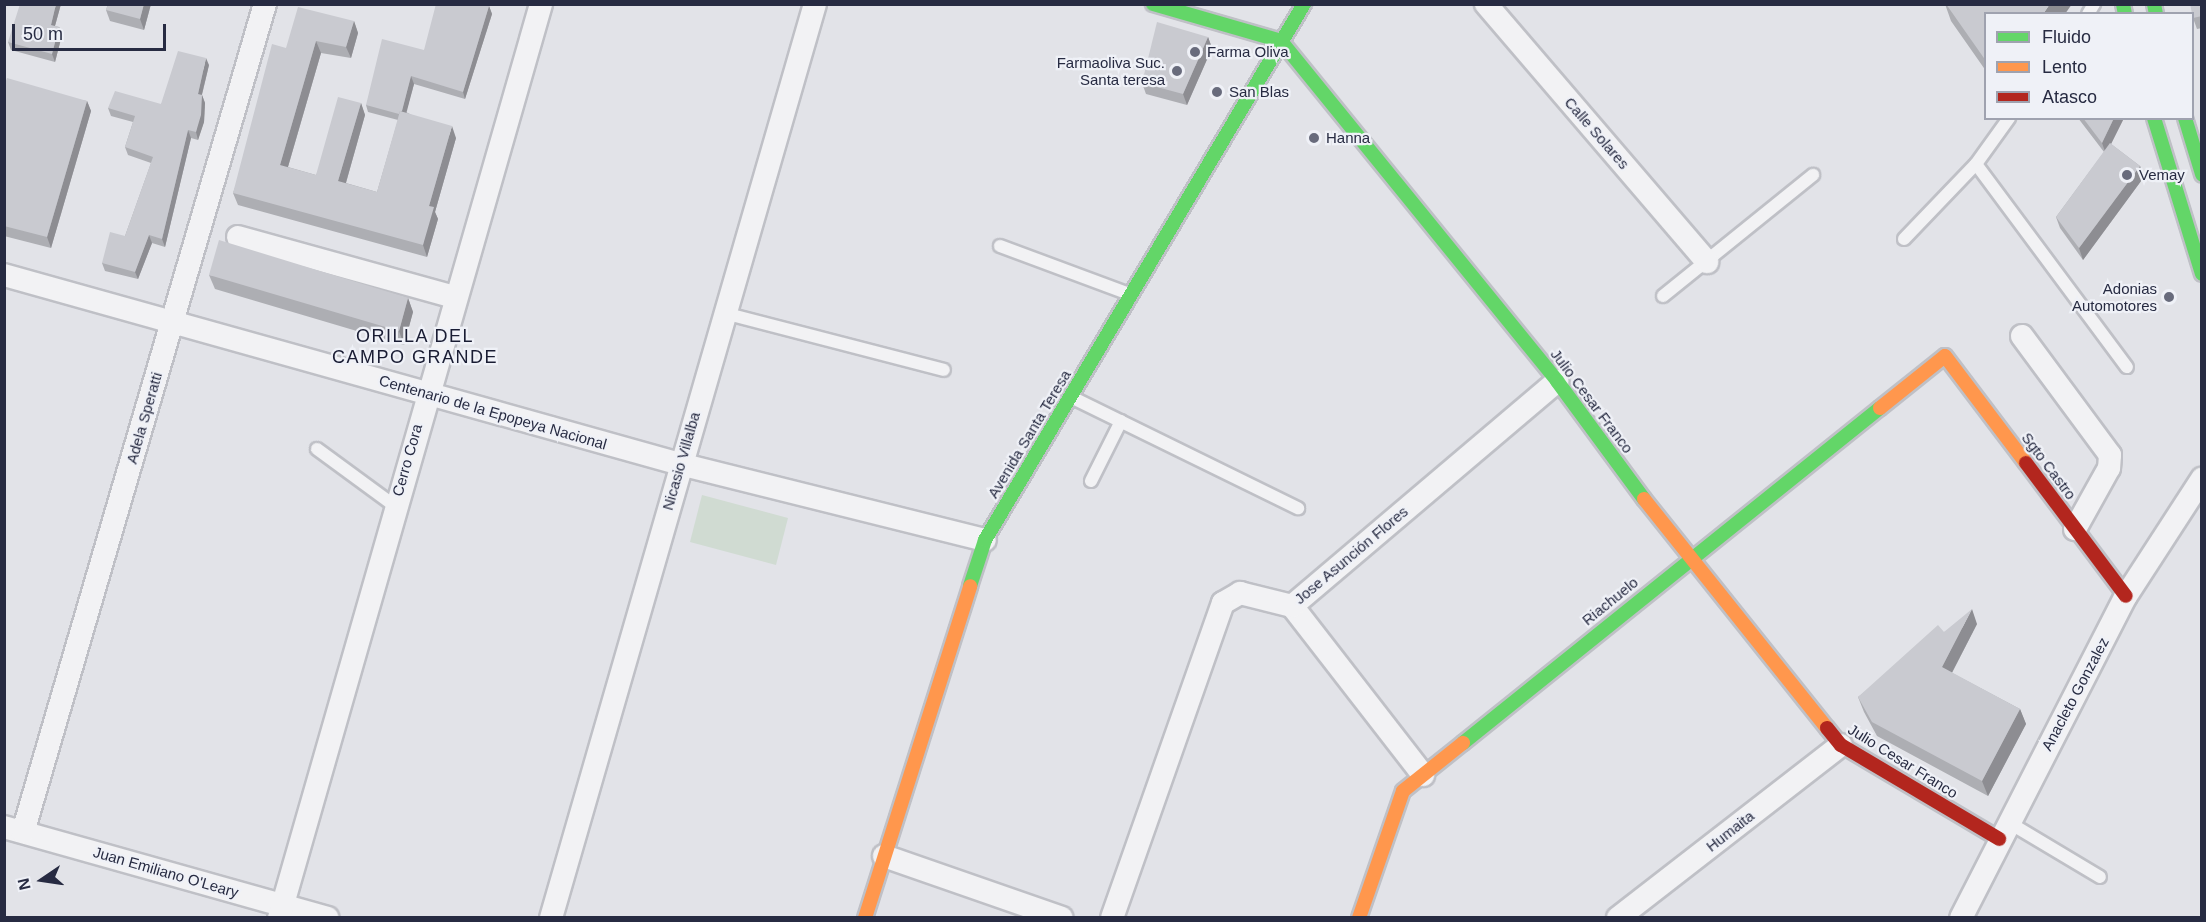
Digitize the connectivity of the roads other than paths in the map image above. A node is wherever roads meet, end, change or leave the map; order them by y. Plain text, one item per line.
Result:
1 (265, 4) edge
2 (541, 4) edge
3 (814, 4) edge
4 (1153, 4) edge
5 (1304, 4) edge
6 (1486, 4) edge
7 (1281, 41) junction
8 (2008, 120) edge
9 (2155, 120) edge
10 (2186, 120) edge
11 (1976, 164) junction
12 (2202, 174) edge
13 (1813, 175) dead end
14 (238, 237) dead end
15 (1904, 239) dead end
16 (1000, 246) dead end
17 (1707, 262) junction
18 (2202, 274) edge
19 (4, 275) edge
20 (1130, 295) junction
21 (1663, 296) dead end
22 (454, 297) junction
23 (724, 313) junction
24 (171, 323) junction
25 (2022, 336) dead end
26 (1945, 356) joint
27 (2127, 367) dead end
28 (944, 370) dead end
29 (1557, 381) junction
30 (426, 394) junction
31 (1070, 396) junction
32 (1121, 421) junction
33 (317, 449) dead end
34 (680, 464) junction
35 (2202, 479) edge
36 (1091, 481) dead end
37 (395, 506) junction
38 (1298, 508) dead end
39 (2075, 529) junction
40 (985, 540) junction
41 (1688, 559) junction
42 (2126, 597) junction
43 (1292, 606) junction
44 (1841, 745) junction
45 (1423, 775) junction
46 (14, 829) edge
47 (2003, 830) junction
48 (884, 856) junction
49 (2100, 877) dead end
50 (281, 911) edge
51 (327, 918) edge
52 (551, 918) edge
53 (865, 918) edge
54 (1062, 918) edge
55 (1112, 918) edge
56 (1359, 918) edge
57 (1618, 918) edge
58 (1961, 918) edge

1 - 24 street, Adela Speratti
2 - 22 street, Cerro Cora
3 - 23 street, Nicasio Villalba
4 - 7 main road
5 - 7 main road, Avenida Santa Teresa
6 - 17 street, Calle Solares
7 - 20 main road, Avenida Santa Teresa
7 - 29 main road, Julio Cesar Franco
8 - 11 lane
9 - 18 main road
10 - 12 main road
11 - 15 lane
11 - 27 lane
13 - 17 lane
14 - 22 street
16 - 20 lane
17 - 21 lane
19 - 24 street, Centenario de la Epopeya Nacional
20 - 31 main road, Avenida Santa Teresa
22 - 30 street, Cerro Cora
23 - 28 lane
23 - 34 street, Nicasio Villalba
24 - 30 street, Centenario de la Epopeya Nacional
24 - 46 street, Adela Speratti
25 - 39 street
26 - 39 main road, Sgto Castro
26 - 41 main road, Riachuelo
29 - 41 main road, Julio Cesar Franco
29 - 43 street, Jose Asunción Flores
30 - 34 street, Centenario de la Epopeya Nacional
30 - 37 street, Cerro Cora
31 - 32 lane
31 - 40 main road, Avenida Santa Teresa
32 - 36 lane
32 - 38 lane
33 - 37 lane
34 - 40 street, Centenario de la Epopeya Nacional
34 - 52 street, Nicasio Villalba
35 - 42 street, Anacleto Gonzalez
37 - 50 street, Cerro Cora
39 - 42 main road, Sgto Castro
40 - 48 main road, Avenida Santa Teresa
41 - 44 main road, Julio Cesar Franco
41 - 45 main road, Riachuelo
42 - 47 street, Anacleto Gonzalez
43 - 45 street
43 - 55 street, Jose Asunción Flores
44 - 47 main road, Julio Cesar Franco
44 - 57 street, Humaita
45 - 56 main road, Riachuelo
46 - 50 street, Juan Emiliano O'Leary
47 - 49 lane
47 - 58 street, Anacleto Gonzalez
48 - 53 main road, Avenida Santa Teresa
48 - 54 street
50 - 51 street, Juan Emiliano O'Leary

